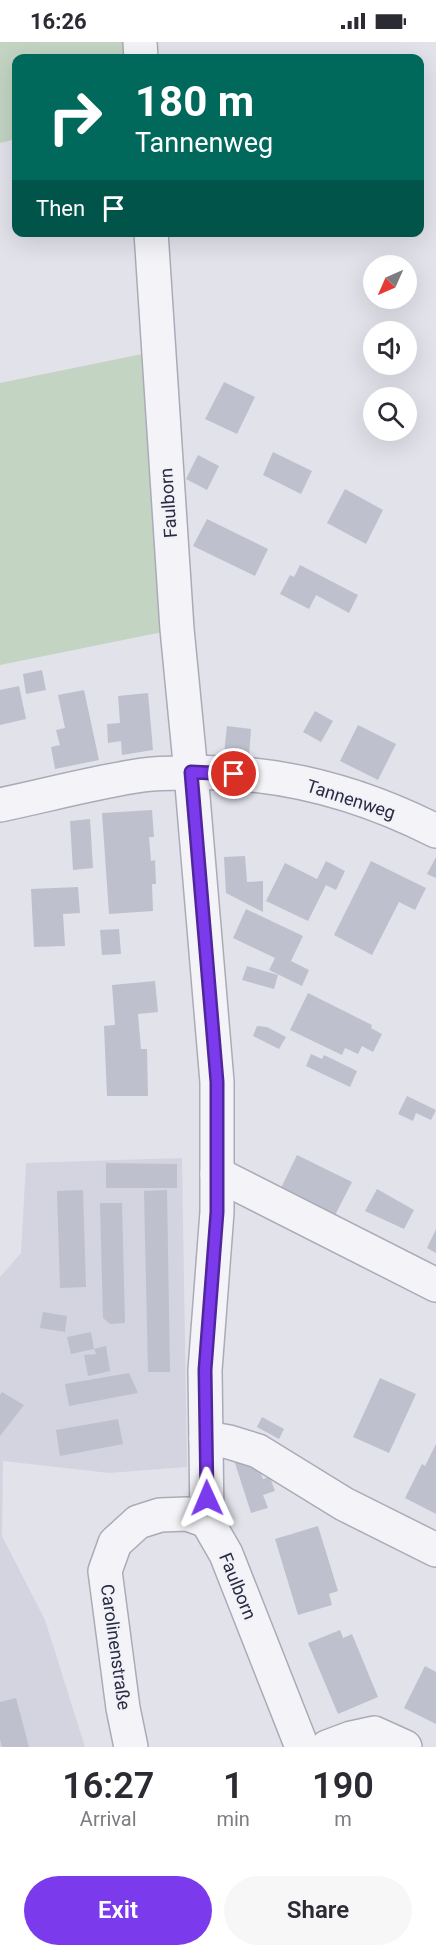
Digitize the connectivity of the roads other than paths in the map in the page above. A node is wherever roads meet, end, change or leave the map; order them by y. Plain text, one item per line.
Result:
1 (151, 237) edge
2 (191, 772) junction
3 (0, 805) edge
4 (436, 831) edge
5 (217, 1174) junction
6 (436, 1284) edge
7 (206, 1438) junction
8 (207, 1521) junction
9 (436, 1550) edge
10 (131, 1747) edge
11 (302, 1747) edge
12 (327, 1747) edge
13 (405, 1747) edge

1 - 2 street, Faulborn
2 - 3 street
2 - 4 street, Tannenweg
2 - 5 street, Faulborn
5 - 6 street
5 - 7 street, Faulborn
7 - 8 street, Faulborn
7 - 9 street
8 - 10 street, Carolinenstraße
8 - 11 street, Faulborn
12 - 13 street

